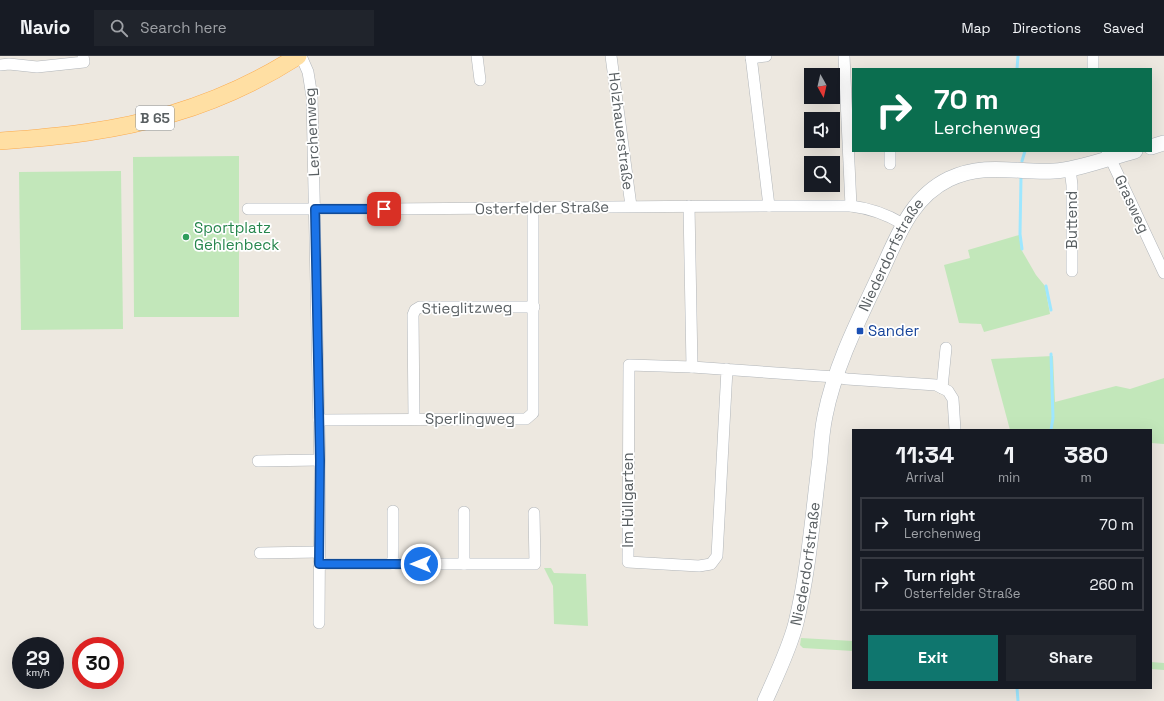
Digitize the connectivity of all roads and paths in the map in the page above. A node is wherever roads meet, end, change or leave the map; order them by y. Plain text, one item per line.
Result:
1 (83, 56) edge
2 (299, 56) edge
3 (477, 56) edge
4 (611, 56) edge
5 (766, 56) edge
6 (844, 56) edge
7 (1092, 56) edge
8 (751, 57) edge
9 (0, 65) edge
10 (1093, 68) edge
11 (480, 80) dead end
12 (850, 127) edge
13 (0, 141) edge
14 (1164, 143) edge
15 (1152, 147) edge
16 (890, 152) edge
17 (1126, 152) edge
18 (1109, 154) edge
19 (890, 164) dead end
20 (1070, 170) junction
21 (631, 206) junction
22 (690, 206) junction
23 (769, 206) junction
24 (851, 206) junction
25 (533, 208) junction
26 (248, 209) dead end
27 (315, 209) junction
28 (903, 224) junction
29 (1072, 271) dead end
30 (1164, 273) edge
31 (534, 307) junction
32 (946, 348) dead end
33 (692, 367) junction
34 (727, 369) junction
35 (835, 377) junction
36 (942, 388) junction
37 (414, 419) junction
38 (319, 420) junction
39 (955, 429) edge
40 (320, 460) junction
41 (258, 461) dead end
42 (393, 511) dead end
43 (464, 512) dead end
44 (534, 513) dead end
45 (319, 552) junction
46 (260, 553) dead end
47 (319, 564) junction
48 (393, 564) junction
49 (464, 564) junction
50 (319, 623) dead end
51 (765, 701) edge

1 - 9 street
2 - 13 main road, B 65
2 - 27 street, Lerchenweg
3 - 11 street
4 - 21 street, Holzhauerstraße
5 - 8 street
6 - 12 street
7 - 10 street
8 - 23 street
12 - 24 street
14 - 15 main road
16 - 19 street
17 - 18 main road, Niederdorfstraße
18 - 20 main road, Niederdorfstraße
18 - 30 street, Grasweg
20 - 28 main road, Niederdorfstraße
20 - 29 street, Buttend
21 - 22 street, Osterfelder Straße
21 - 25 street, Osterfelder Straße
22 - 23 street, Osterfelder Straße
22 - 33 street
23 - 24 street, Osterfelder Straße
24 - 28 street, Osterfelder Straße
25 - 27 street, Osterfelder Straße
25 - 31 street, Sperlingweg
26 - 27 street
27 - 38 street, Lerchenweg
28 - 35 main road, Niederdorfstraße
31 - 37 street, Sperlingweg
31 - 37 street, Stieglitzweg
32 - 36 street
33 - 34 street, Im Hüllgarten
33 - 34 street, Im Hüllgarten
34 - 35 street, Im Hüllgarten
35 - 36 street, Im Hüllgarten
35 - 51 main road, Niederdorfstraße
36 - 39 street
37 - 38 street, Sperlingweg
38 - 40 street, Lerchenweg
40 - 41 street
40 - 45 street, Lerchenweg
42 - 48 street
43 - 49 street
44 - 49 street
45 - 46 street
45 - 47 street, Lerchenweg
47 - 48 street
47 - 50 street, Lerchenweg
48 - 49 street

